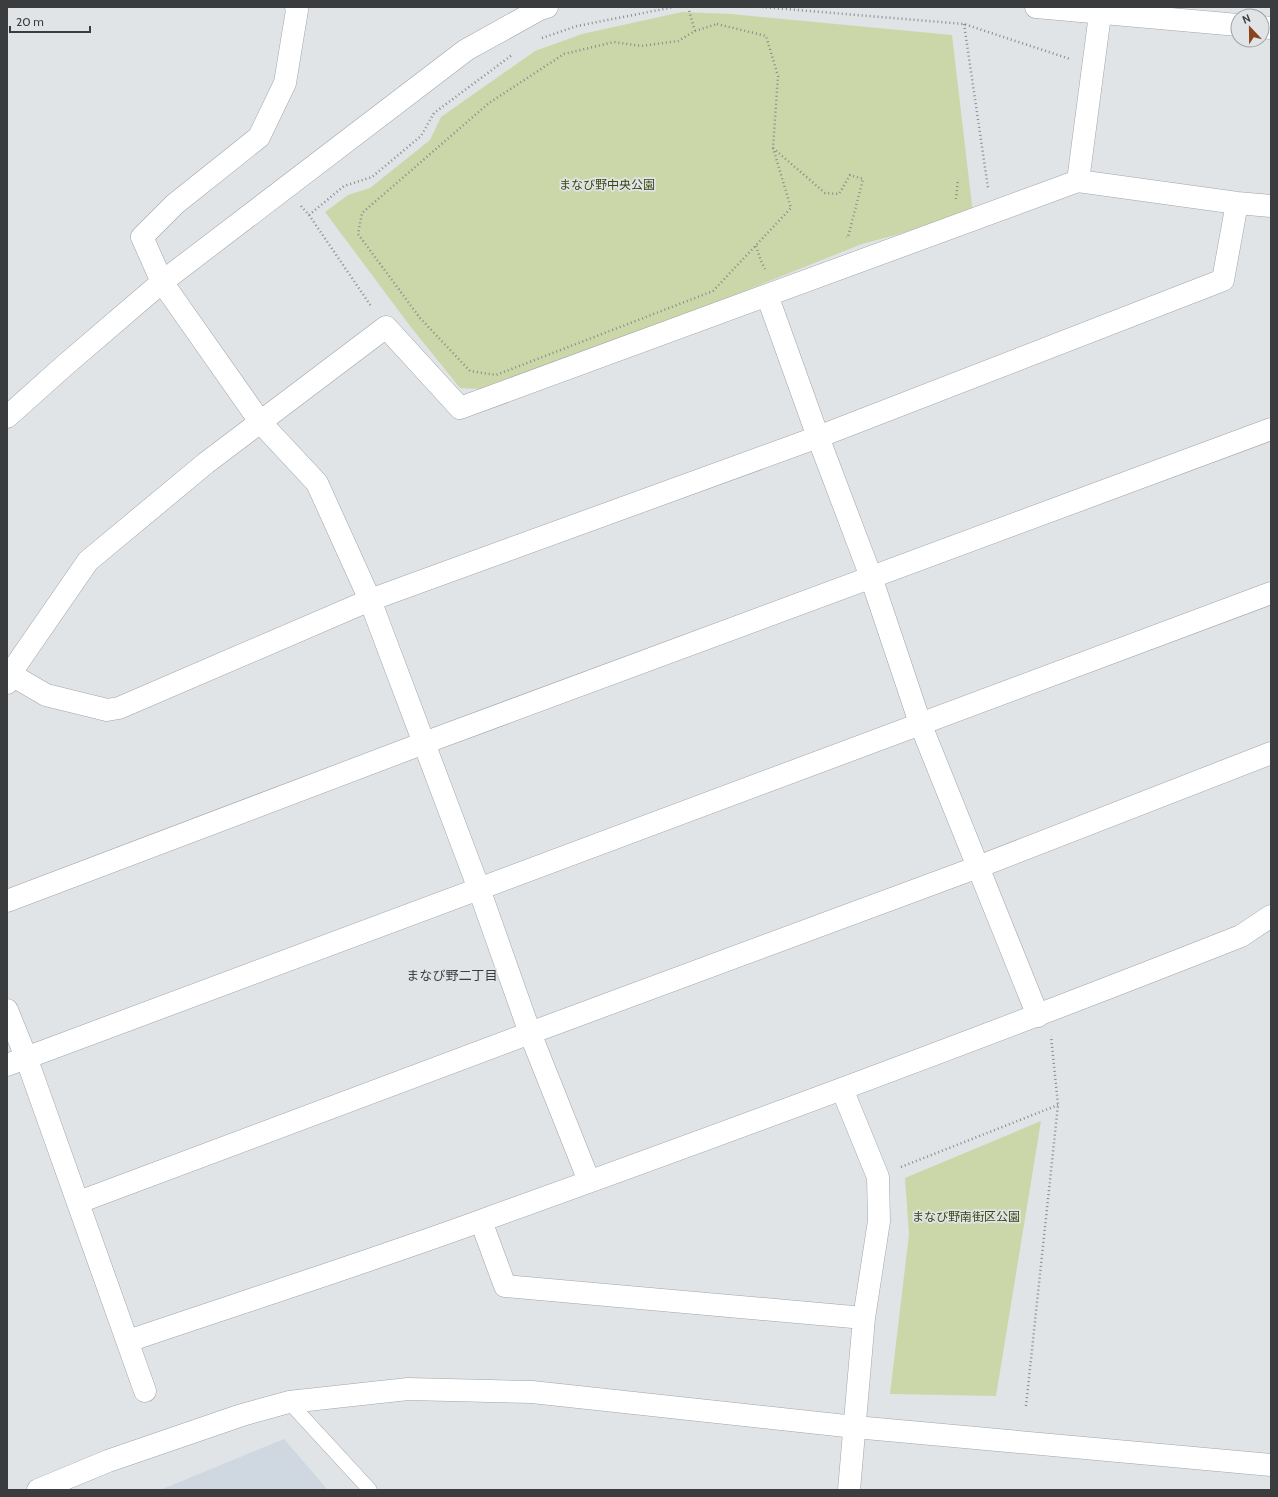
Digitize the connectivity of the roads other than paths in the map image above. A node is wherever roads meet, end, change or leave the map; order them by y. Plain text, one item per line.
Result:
1 (296, 7) edge
2 (547, 7) edge
3 (1036, 7) edge
4 (1100, 10) edge
5 (1230, 24) edge
6 (1078, 181) junction
7 (1237, 203) junction
8 (1271, 206) edge
9 (162, 282) junction
10 (766, 295) junction
11 (7, 417) edge
12 (261, 423) junction
13 (1271, 429) edge
14 (818, 437) junction
15 (871, 577) junction
16 (1271, 593) edge
17 (370, 600) junction
18 (9, 679) edge
19 (920, 723) junction
20 (424, 743) junction
21 (1271, 752) edge
22 (978, 868) junction
23 (479, 889) junction
24 (7, 901) edge
25 (1271, 916) edge
26 (7, 1010) edge
27 (1038, 1016) junction
28 (530, 1032) junction
29 (17, 1061) edge
30 (842, 1089) junction
31 (589, 1181) junction
32 (79, 1202) junction
33 (481, 1221) junction
34 (864, 1318) junction
35 (128, 1341) junction
36 (145, 1391) dead end
37 (288, 1402) junction
38 (856, 1427) junction
39 (1271, 1465) edge
40 (38, 1490) edge
41 (370, 1490) edge
42 (849, 1490) edge

1 - 9 street
2 - 9 street
3 - 4 street
4 - 5 street
4 - 6 street
6 - 7 street
6 - 10 street
7 - 8 street
7 - 14 street
9 - 11 street
9 - 12 street
10 - 12 street
10 - 14 street
12 - 17 street
12 - 18 street
13 - 15 street
14 - 15 street
14 - 17 street
15 - 19 street
15 - 20 street
16 - 19 street
17 - 18 street
17 - 20 street
19 - 22 street
19 - 23 street
20 - 23 street
20 - 24 street
21 - 22 street
22 - 27 street
22 - 28 street
23 - 28 street
23 - 29 street
25 - 27 street
26 - 29 street
27 - 30 street
28 - 31 street
28 - 32 street
29 - 32 street
30 - 31 street
30 - 34 street
31 - 33 street
32 - 35 street
33 - 34 street
33 - 35 street
34 - 38 street
35 - 36 street
37 - 38 street
37 - 40 street
37 - 41 lane
38 - 39 street
38 - 42 street

